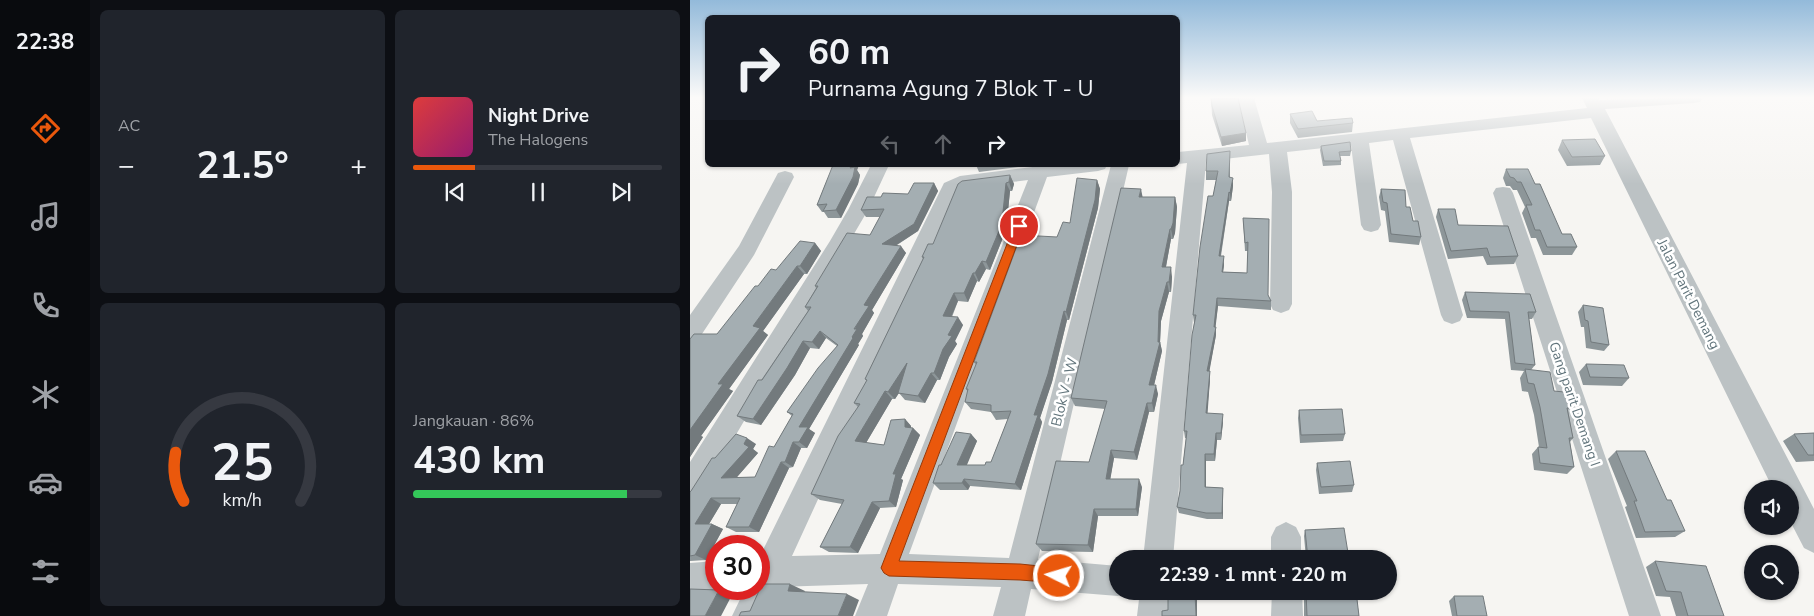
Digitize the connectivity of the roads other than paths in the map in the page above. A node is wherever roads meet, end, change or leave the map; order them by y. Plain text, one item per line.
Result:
1 (1254, 127) edge
2 (1449, 127) edge
3 (1605, 127) edge
4 (1400, 134) junction
5 (1359, 138) junction
6 (1268, 148) junction
7 (1187, 157) edge
8 (879, 167) edge
9 (1068, 167) edge
10 (1112, 167) edge
11 (1040, 172) junction
12 (785, 177) dead end
13 (1503, 193) dead end
14 (1371, 225) dead end
15 (1281, 304) dead end
16 (1452, 315) dead end
17 (690, 333) edge
18 (1783, 480) edge
19 (690, 487) edge
20 (1799, 509) edge
21 (1814, 538) edge
22 (1159, 550) edge
23 (770, 563) edge
24 (889, 568) junction
25 (1020, 572) junction
26 (770, 573) edge
27 (705, 577) edge
28 (690, 578) edge
29 (1109, 581) edge
30 (754, 600) edge
31 (1154, 600) edge
32 (1287, 600) edge
33 (748, 616) edge
34 (871, 616) edge
35 (1010, 616) edge
36 (1153, 616) edge
37 (1287, 616) edge
38 (1645, 616) edge

1 - 6 street
2 - 4 street
3 - 18 street, Jalan Parit Demang
4 - 5 street
4 - 16 street
5 - 6 street
5 - 14 street
6 - 7 street
6 - 15 street
7 - 22 street
8 - 19 street
9 - 11 street
10 - 25 street, Blok V - W
11 - 23 street
11 - 24 street
12 - 17 street
13 - 38 street, Gang parit Demang I
20 - 21 street
24 - 25 street
24 - 26 street
24 - 34 street
25 - 29 street
25 - 35 street, Blok V - W
27 - 28 street
30 - 33 street
31 - 36 street
32 - 37 street

